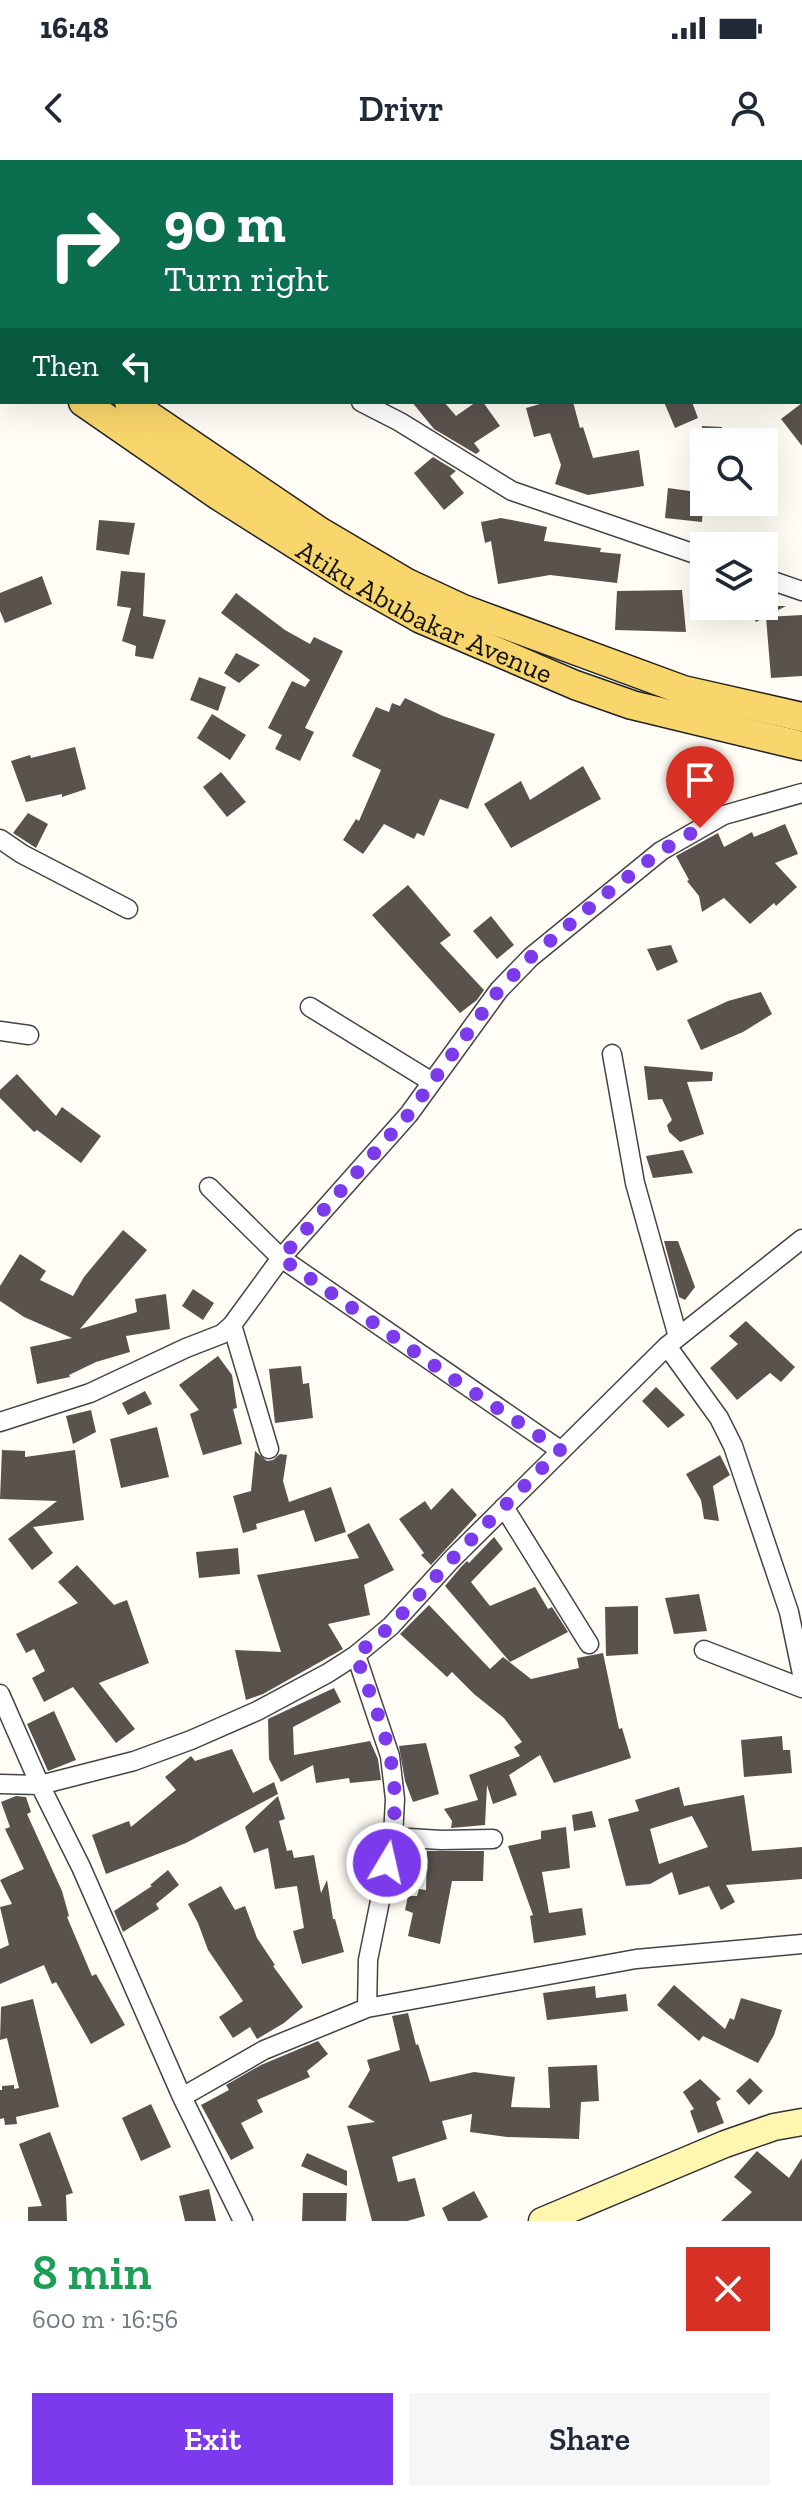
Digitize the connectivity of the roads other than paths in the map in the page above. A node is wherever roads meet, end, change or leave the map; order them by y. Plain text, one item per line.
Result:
1 (86, 404) edge
2 (132, 404) edge
3 (365, 404) edge
4 (690, 552) edge
5 (778, 583) edge
6 (802, 591) edge
7 (802, 717) edge
8 (802, 746) edge
9 (802, 793) edge
10 (0, 839) edge
11 (128, 909) dead end
12 (310, 1007) dead end
13 (0, 1031) edge
14 (29, 1035) dead end
15 (612, 1054) dead end
16 (432, 1082) junction
17 (209, 1187) dead end
18 (802, 1239) edge
19 (281, 1258) junction
20 (232, 1325) junction
21 (673, 1342) junction
22 (0, 1422) edge
23 (269, 1449) dead end
24 (560, 1450) junction
25 (504, 1507) junction
26 (589, 1644) dead end
27 (704, 1650) dead end
28 (356, 1655) junction
29 (802, 1674) edge
30 (802, 1688) edge
31 (0, 1694) edge
32 (0, 1784) edge
33 (40, 1785) junction
34 (393, 1837) junction
35 (493, 1839) dead end
36 (802, 1944) edge
37 (367, 2008) junction
38 (182, 2097) junction
39 (802, 2122) edge
40 (243, 2221) edge
41 (542, 2221) edge

1 - 8 main road, Atiku Abubakar Avenue
2 - 7 main road, Atiku Abubakar Avenue
3 - 4 street
5 - 6 street
9 - 16 street
10 - 11 street
12 - 16 street
13 - 14 street
15 - 21 street
16 - 19 street
17 - 19 street
18 - 21 street
19 - 20 street
19 - 24 street
20 - 22 street
20 - 23 street
21 - 24 street
21 - 29 street
24 - 25 street
25 - 26 street
25 - 28 street
27 - 30 street
28 - 33 street
28 - 34 street
31 - 33 street
32 - 33 street
33 - 38 street
34 - 35 street
34 - 37 street
36 - 37 street
37 - 38 street
38 - 40 street
39 - 41 street

